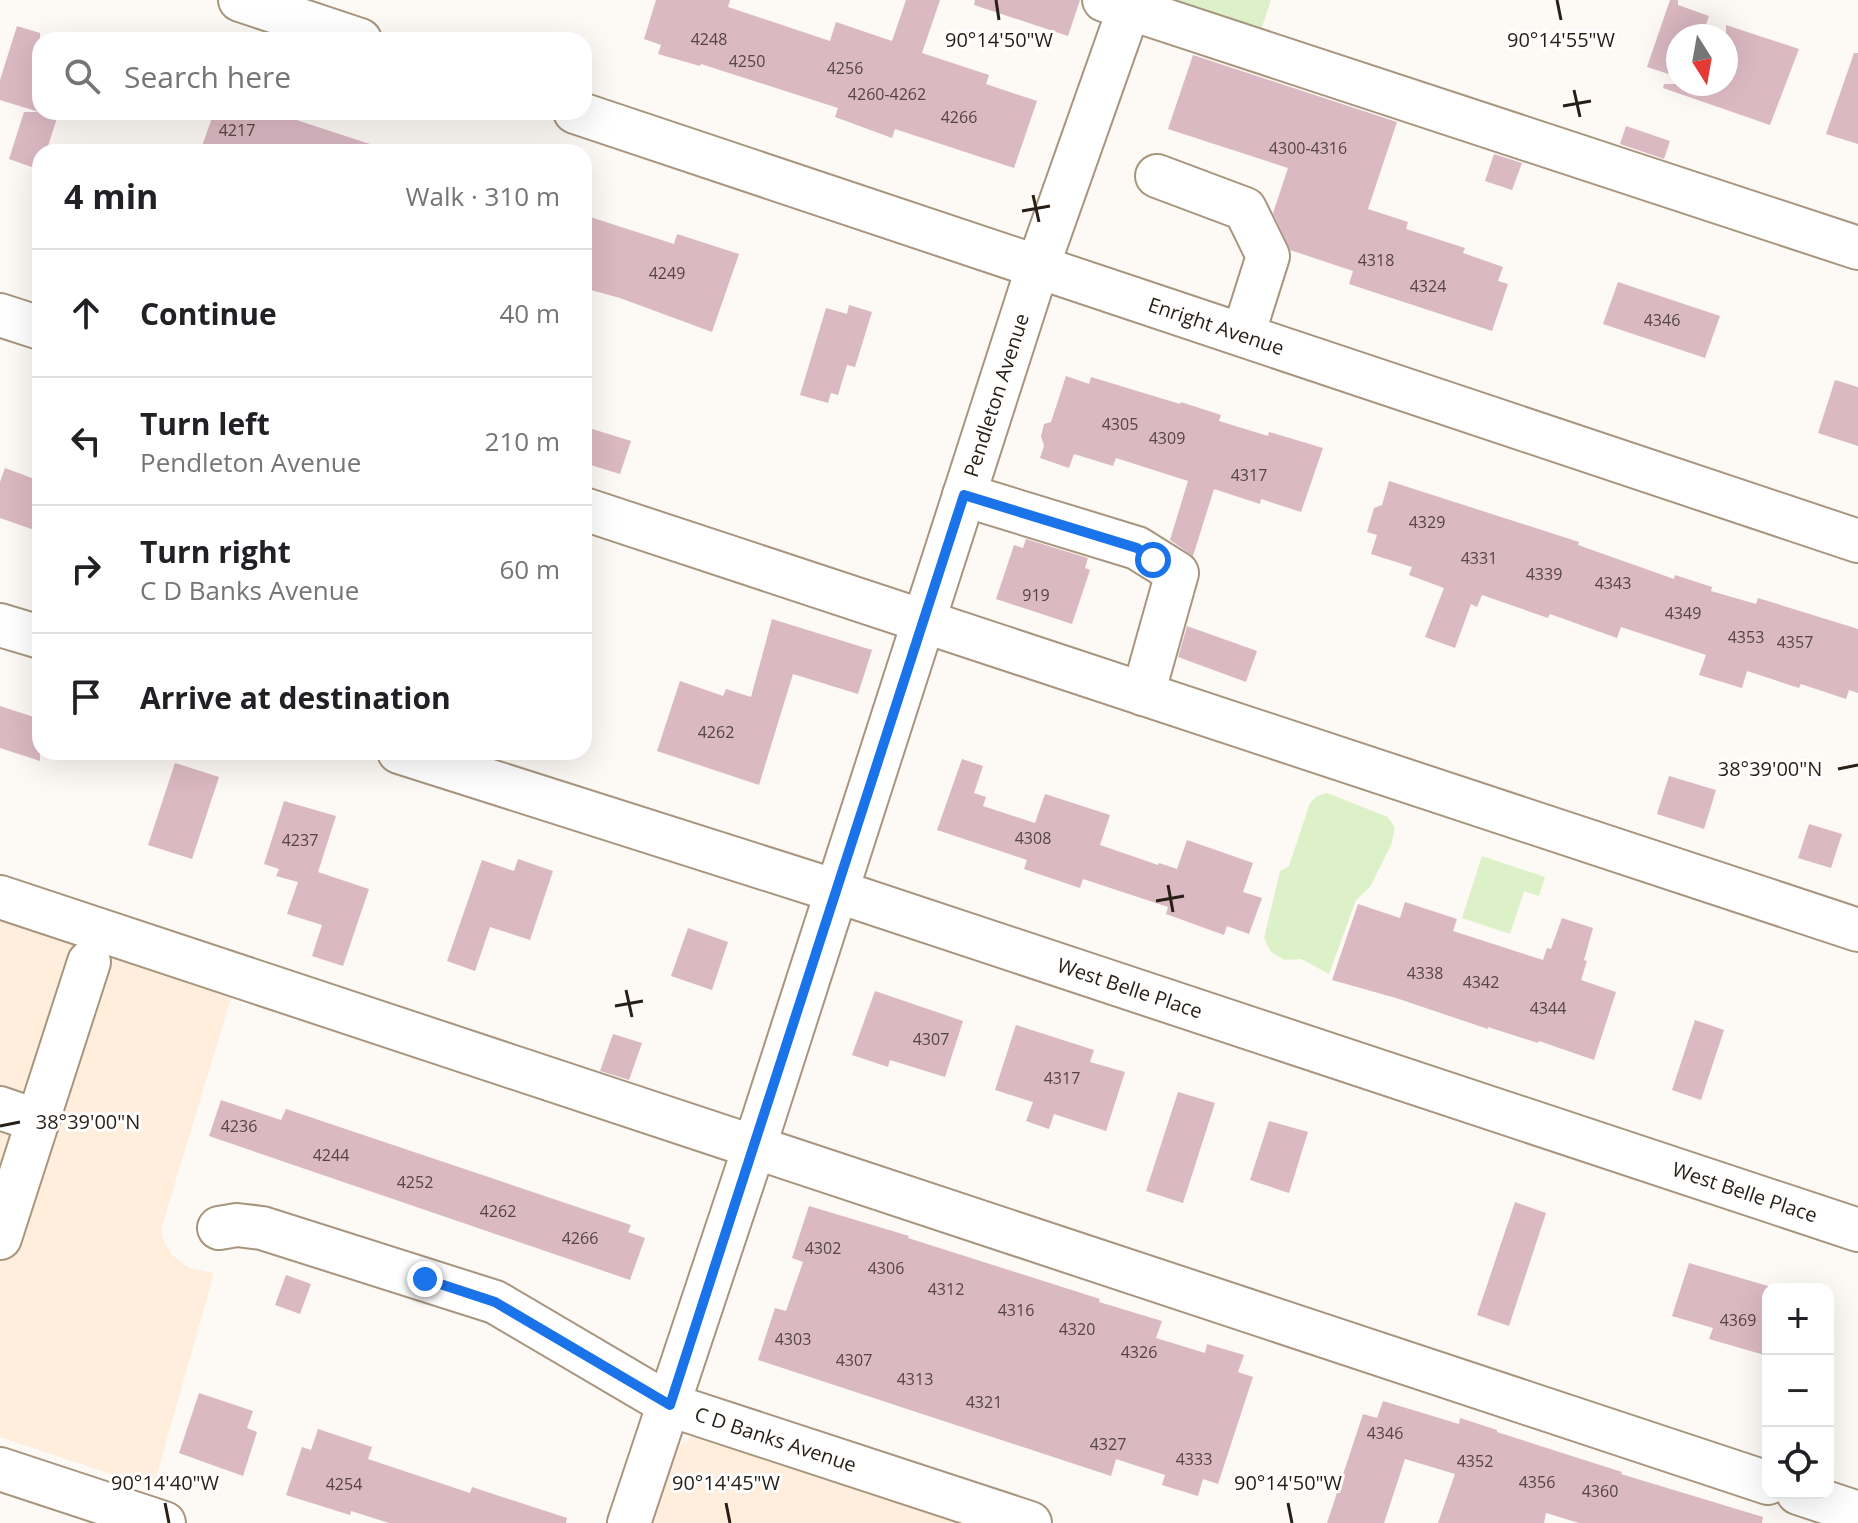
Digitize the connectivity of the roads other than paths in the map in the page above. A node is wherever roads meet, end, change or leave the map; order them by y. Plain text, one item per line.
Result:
1 (240, 0) edge
2 (1121, 3) edge
3 (336, 32) edge
4 (592, 118) edge
5 (1157, 176) dead end
6 (1858, 248) edge
7 (1038, 266) junction
8 (0, 315) edge
9 (32, 325) edge
10 (1243, 335) junction
11 (964, 495) junction
12 (592, 512) edge
13 (1858, 541) edge
14 (923, 622) junction
15 (0, 625) edge
16 (32, 635) edge
17 (1143, 694) junction
18 (424, 760) edge
19 (836, 891) junction
20 (0, 897) edge
21 (1858, 930) edge
22 (89, 962) dead end
23 (19, 1114) edge
24 (754, 1148) junction
25 (7, 1190) edge
26 (219, 1228) dead end
27 (1858, 1230) edge
28 (0, 1238) edge
29 (670, 1405) junction
30 (0, 1469) edge
31 (1762, 1481) edge
32 (1816, 1499) edge
33 (1858, 1513) edge
34 (164, 1523) edge
35 (629, 1523) edge
36 (1030, 1523) edge

1 - 3 street
2 - 6 street
2 - 7 street, Pendleton Avenue
4 - 7 street, Enright Avenue
5 - 10 street
7 - 10 street, Enright Avenue
7 - 11 street, Pendleton Avenue
8 - 9 street
10 - 13 street, Enright Avenue
11 - 14 street, Pendleton Avenue
11 - 17 street
12 - 14 street
14 - 17 street
14 - 19 street, Pendleton Avenue
15 - 16 street
17 - 21 street
18 - 19 street, West Belle Place
19 - 24 street, Pendleton Avenue
19 - 27 street, West Belle Place
20 - 24 street
22 - 23 street
23 - 25 street
24 - 29 street, Pendleton Avenue
24 - 31 street
25 - 28 street
26 - 29 street, C D Banks Avenue
29 - 35 street, Pendleton Avenue
29 - 36 street, C D Banks Avenue
30 - 34 street
32 - 33 street

